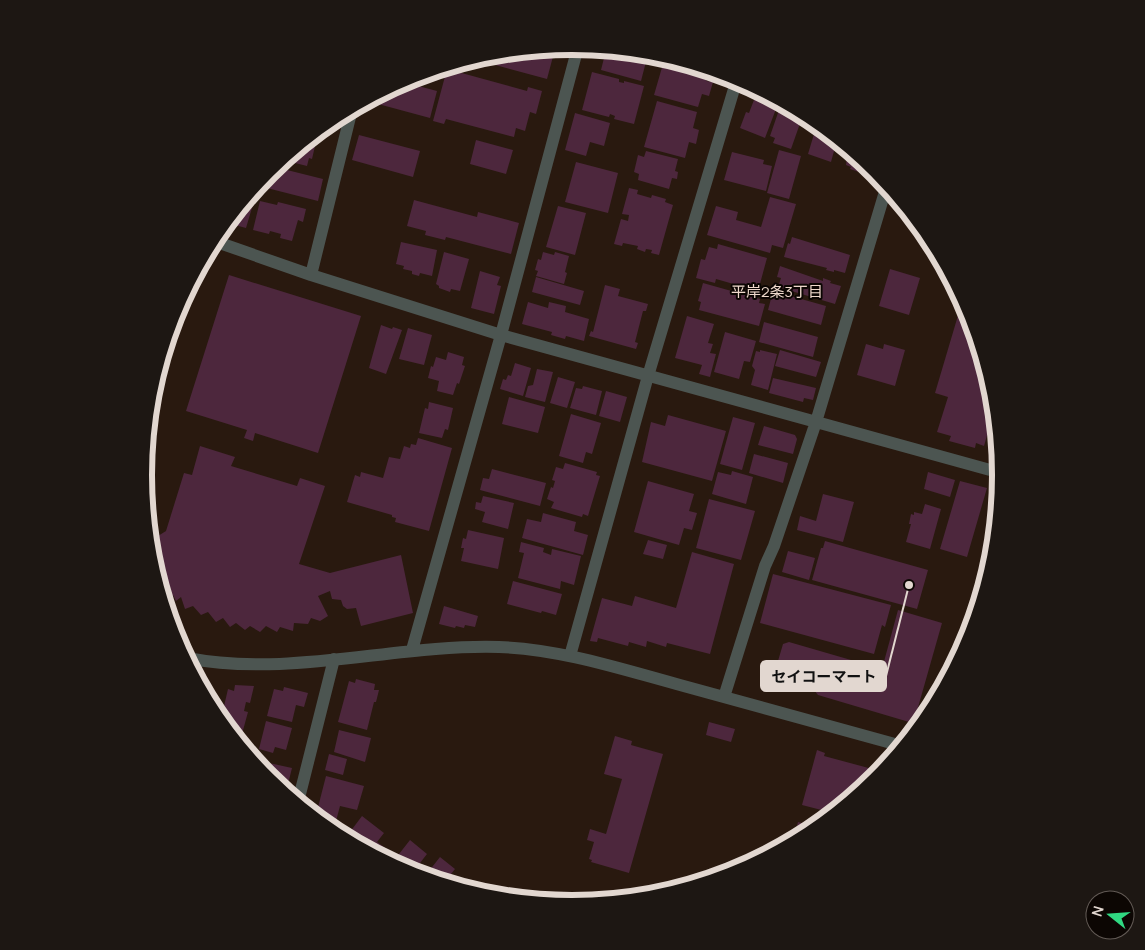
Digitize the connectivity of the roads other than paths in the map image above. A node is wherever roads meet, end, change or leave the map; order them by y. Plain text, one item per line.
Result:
1 (576, 55) edge
2 (734, 88) edge
3 (349, 119) edge
4 (884, 194) edge
5 (221, 245) edge
6 (311, 275) junction
7 (501, 335) junction
8 (648, 376) junction
9 (816, 422) junction
10 (992, 471) edge
11 (412, 650) junction
12 (570, 656) junction
13 (195, 659) edge
14 (334, 659) junction
15 (724, 697) junction
16 (895, 744) edge
17 (300, 794) edge

1 - 7 street
2 - 8 street
3 - 6 street
4 - 9 street
5 - 6 street
6 - 7 street
7 - 8 street
7 - 11 street
8 - 9 street
8 - 12 street
9 - 10 street
9 - 15 street
11 - 12 street
11 - 14 street
12 - 15 street
13 - 14 street
14 - 17 street
15 - 16 street

